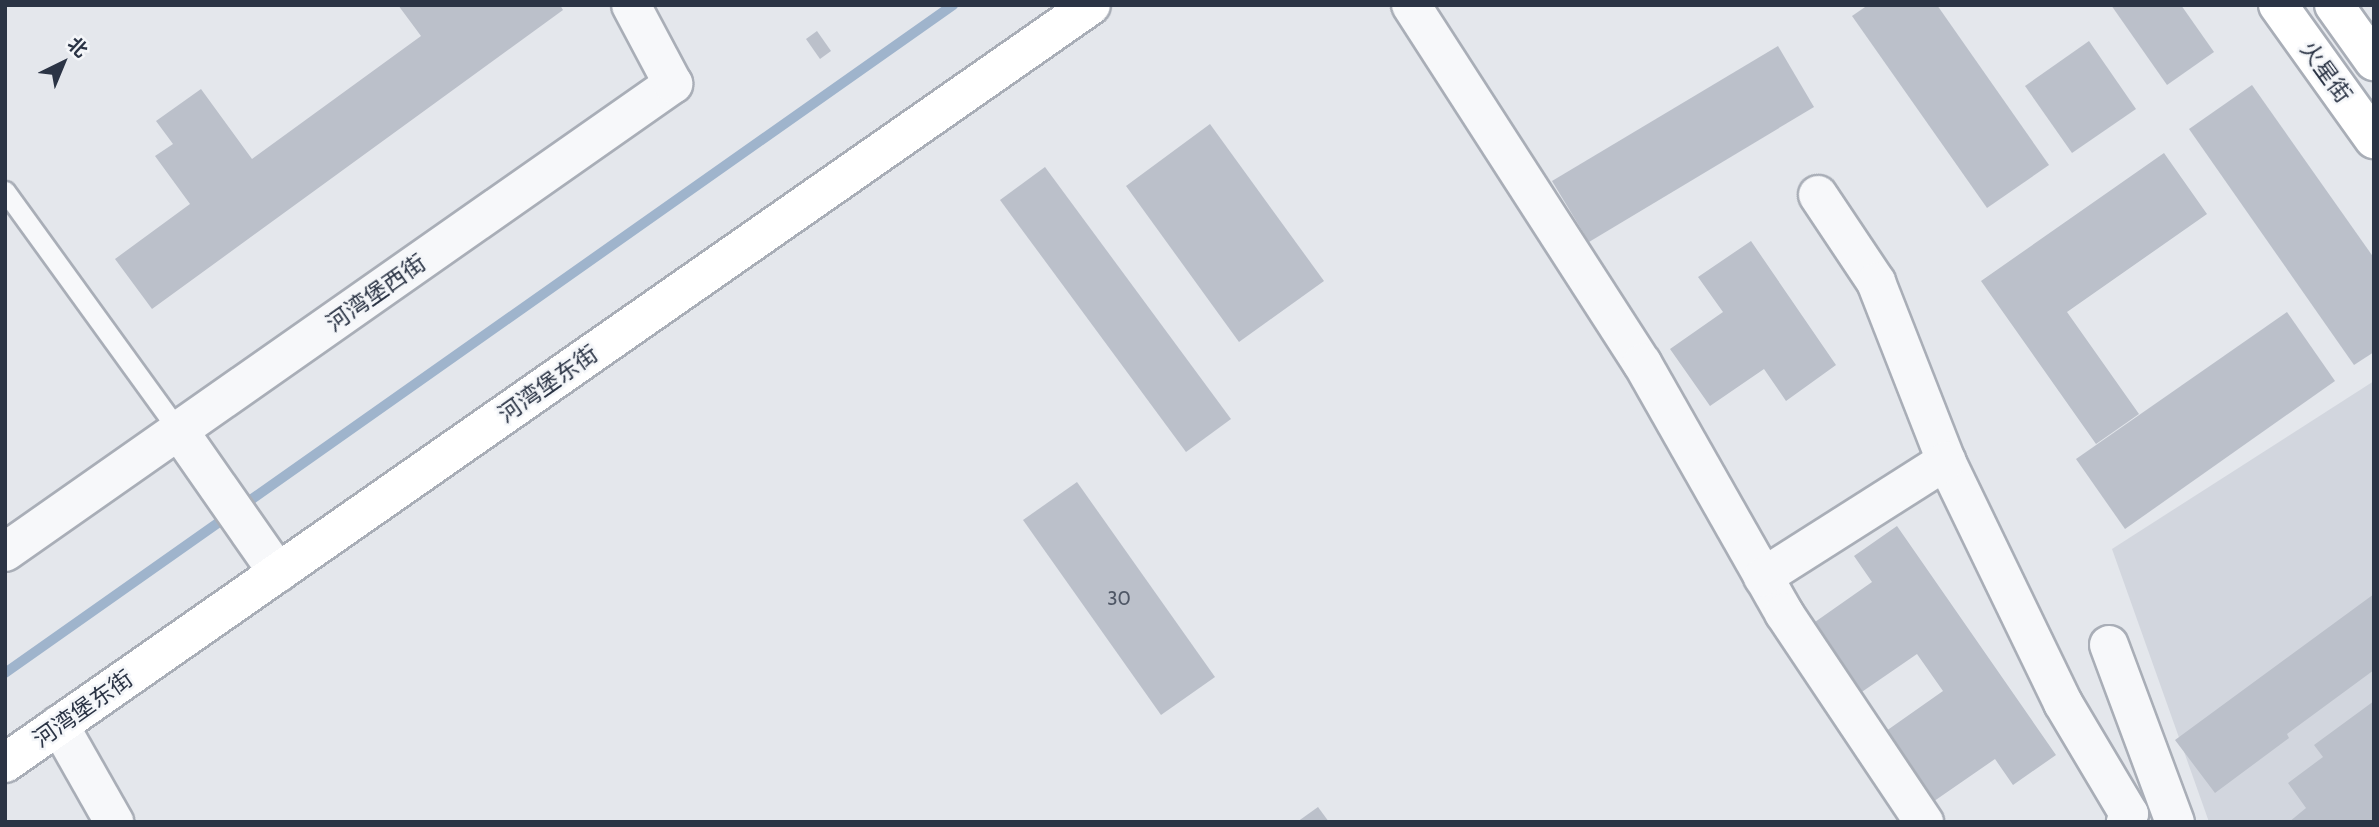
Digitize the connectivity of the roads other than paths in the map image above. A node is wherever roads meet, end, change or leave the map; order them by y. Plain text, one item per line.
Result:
1 (631, 5) edge
2 (1091, 5) edge
3 (1411, 5) edge
4 (2278, 5) edge
5 (2333, 5) edge
6 (2374, 61) edge
7 (2374, 139) edge
8 (5, 191) edge
9 (1818, 195) dead end
10 (179, 431) junction
11 (1946, 461) junction
12 (5, 552) edge
13 (278, 573) junction
14 (1763, 576) junction
15 (2109, 645) dead end
16 (60, 725) junction
17 (5, 763) edge
18 (114, 822) edge
19 (1924, 822) edge
20 (2126, 822) edge
21 (2175, 822) edge

1 - 10 street, 河湾堡西街
2 - 13 street, 河湾堡东街
3 - 14 street
4 - 7 street, 火星街
5 - 6 street, 火星街
8 - 10 lane
9 - 11 street
10 - 12 street, 河湾堡西街
10 - 13 street
11 - 14 street
11 - 20 street
13 - 16 street, 河湾堡东街
14 - 19 street
15 - 21 street
16 - 17 street, 河湾堡东街
16 - 18 street

